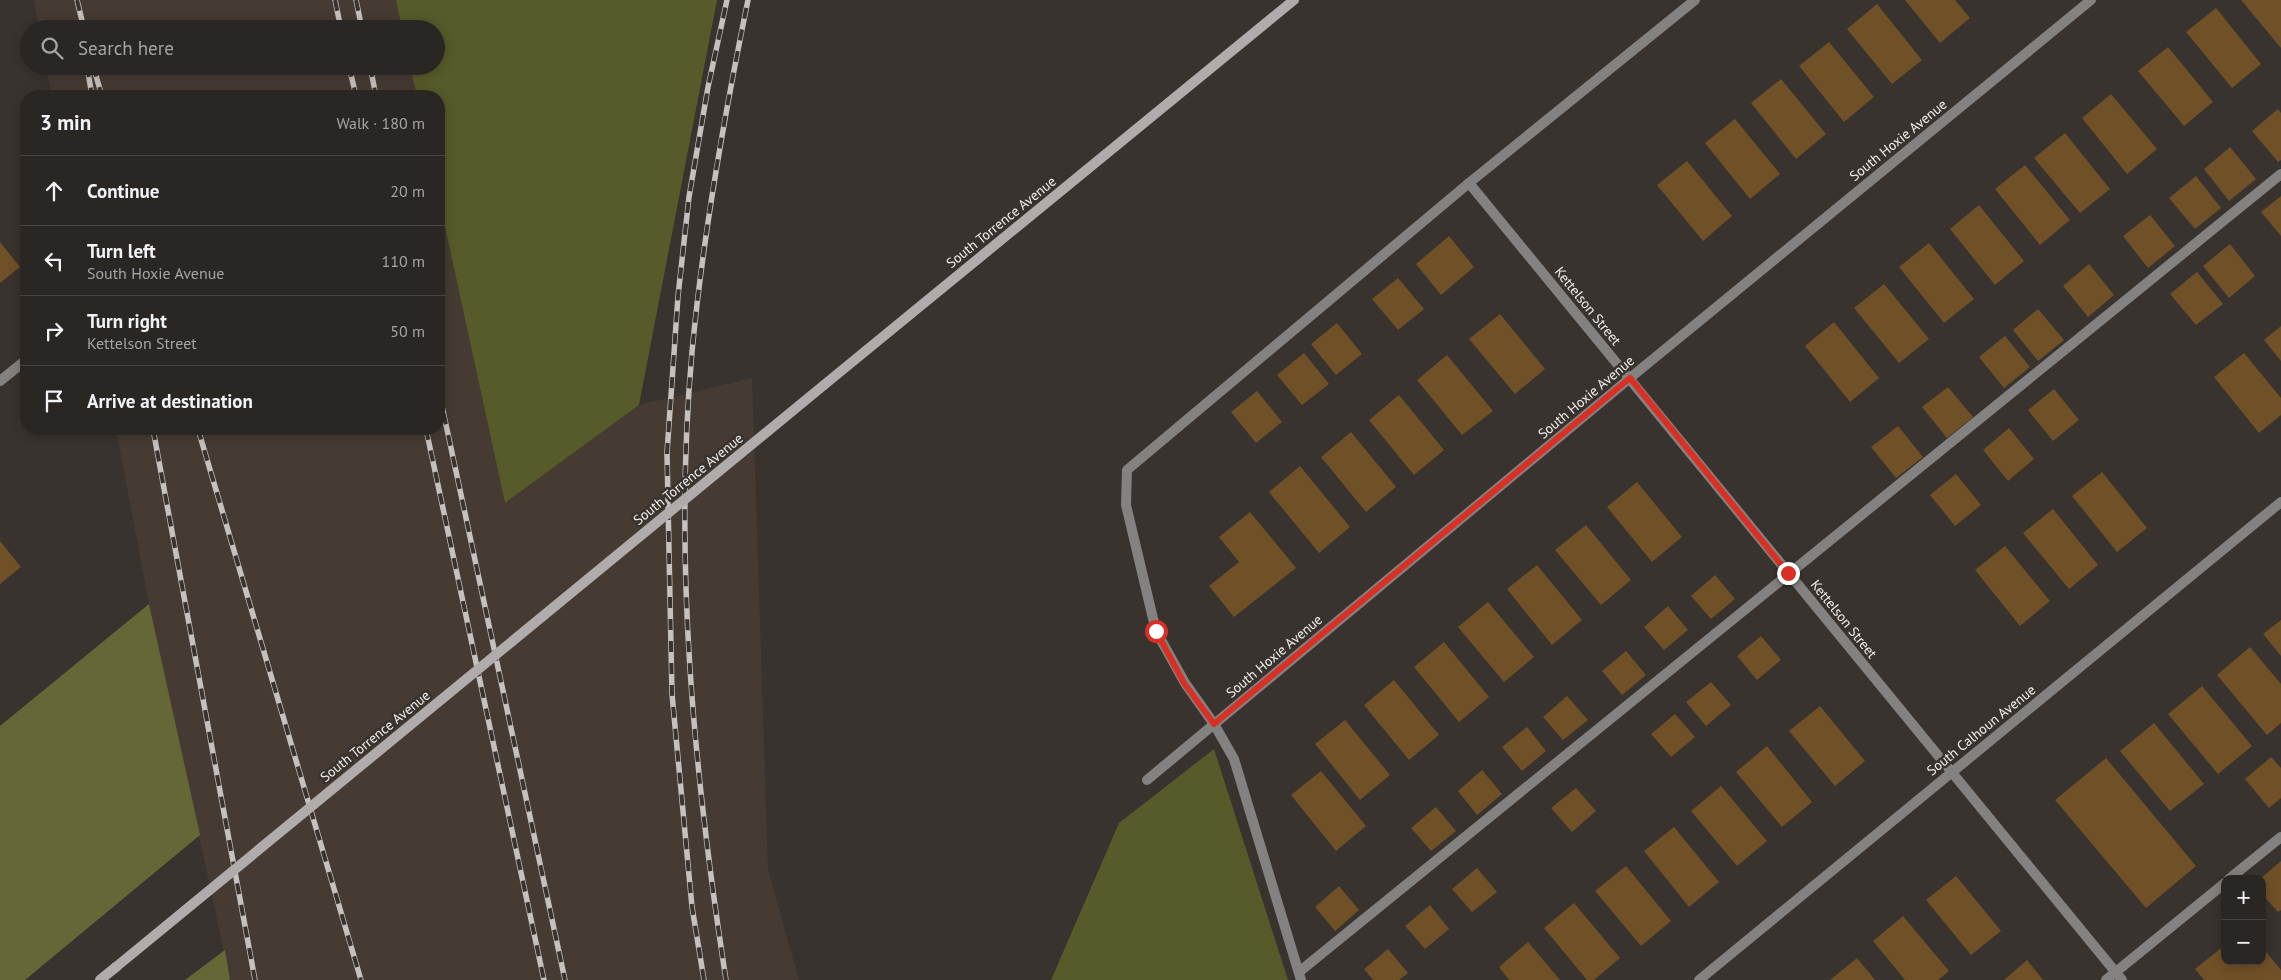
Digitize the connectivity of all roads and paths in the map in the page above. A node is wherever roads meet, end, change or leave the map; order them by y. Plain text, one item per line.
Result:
1 (1294, 0) edge
2 (1695, 0) edge
3 (2091, 0) edge
4 (2281, 174) edge
5 (1469, 183) junction
6 (20, 365) edge
7 (1630, 378) junction
8 (0, 381) edge
9 (2281, 502) edge
10 (1788, 573) junction
11 (1214, 724) junction
12 (1952, 772) junction
13 (1147, 780) dead end
14 (2281, 837) edge
15 (2235, 875) edge
16 (2221, 887) edge
17 (1300, 976) edge
18 (2119, 976) edge
19 (100, 980) edge
20 (1699, 980) edge
21 (2106, 980) edge

1 - 19 main road, South Torrence Avenue, bridge
2 - 5 street
3 - 7 street, South Hoxie Avenue
4 - 10 street
5 - 7 street, Kettelson Street
5 - 11 street
6 - 8 street
7 - 10 street, Kettelson Street
7 - 11 street, South Hoxie Avenue
9 - 12 street, South Calhoun Avenue
10 - 12 street, Kettelson Street
10 - 17 street
11 - 13 street, South Hoxie Avenue
11 - 17 street
12 - 18 street, Kettelson Street
12 - 20 street, South Calhoun Avenue
14 - 15 street
16 - 18 street
18 - 21 street

